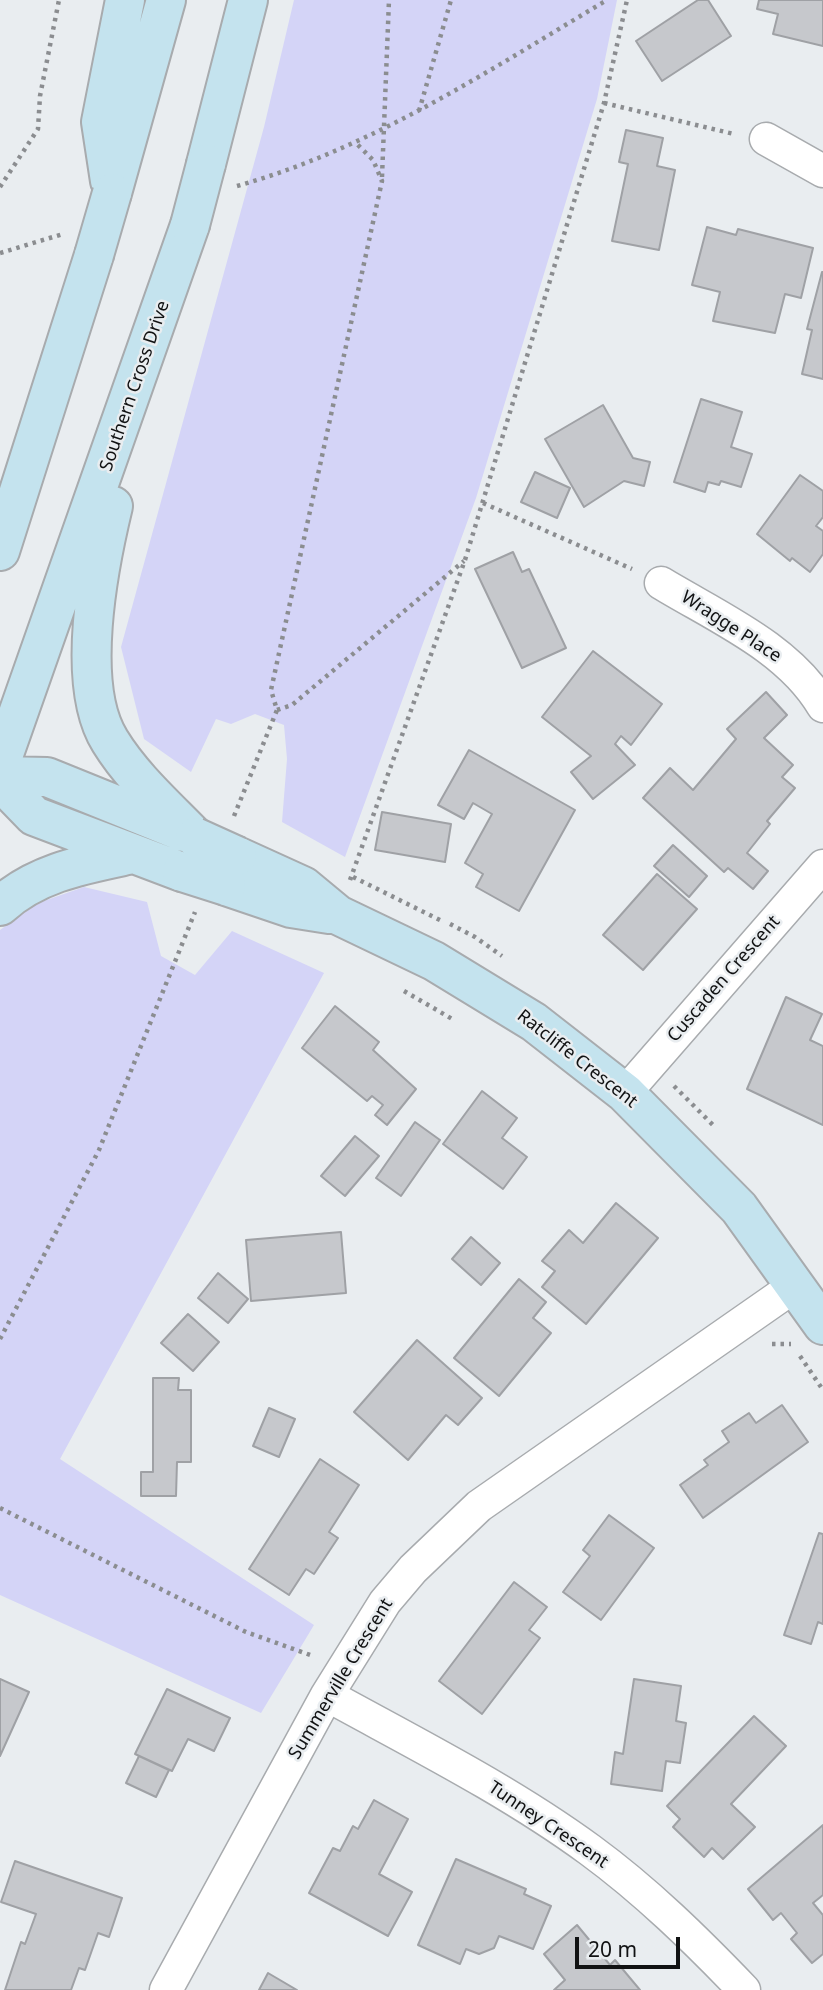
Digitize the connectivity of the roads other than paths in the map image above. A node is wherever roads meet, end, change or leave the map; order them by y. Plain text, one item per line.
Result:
1 (125, 0) edge
2 (166, 0) edge
3 (248, 0) edge
4 (766, 139) road end
5 (823, 171) edge
6 (112, 193) junction
7 (157, 324) junction
8 (0, 551) edge
9 (662, 583) road end
10 (823, 706) edge
11 (0, 765) edge
12 (0, 778) edge
13 (133, 854) junction
14 (211, 864) junction
15 (823, 866) edge
16 (0, 906) edge
17 (625, 1093) junction
18 (796, 1285) junction
19 (823, 1325) edge
20 (327, 1695) junction
21 (166, 1990) edge
22 (744, 1990) edge

1 - 6 main road
2 - 6 main road
3 - 7 main road, Southern Cross Drive, bridge
4 - 5 street
6 - 8 main road, bridge
7 - 11 main road, Southern Cross Drive
7 - 14 main road
9 - 10 street, Wragge Place
12 - 13 main road, Ratcliffe Crescent
12 - 14 main road, Ratcliffe Crescent
13 - 14 main road, Ratcliffe Crescent
13 - 16 main road
14 - 17 main road, Ratcliffe Crescent
15 - 17 street, Cuscaden Crescent
17 - 18 main road, Ratcliffe Crescent
18 - 19 main road, Ratcliffe Crescent
18 - 20 street, Summerville Crescent
20 - 21 street, Summerville Crescent
20 - 22 street, Tunney Crescent

